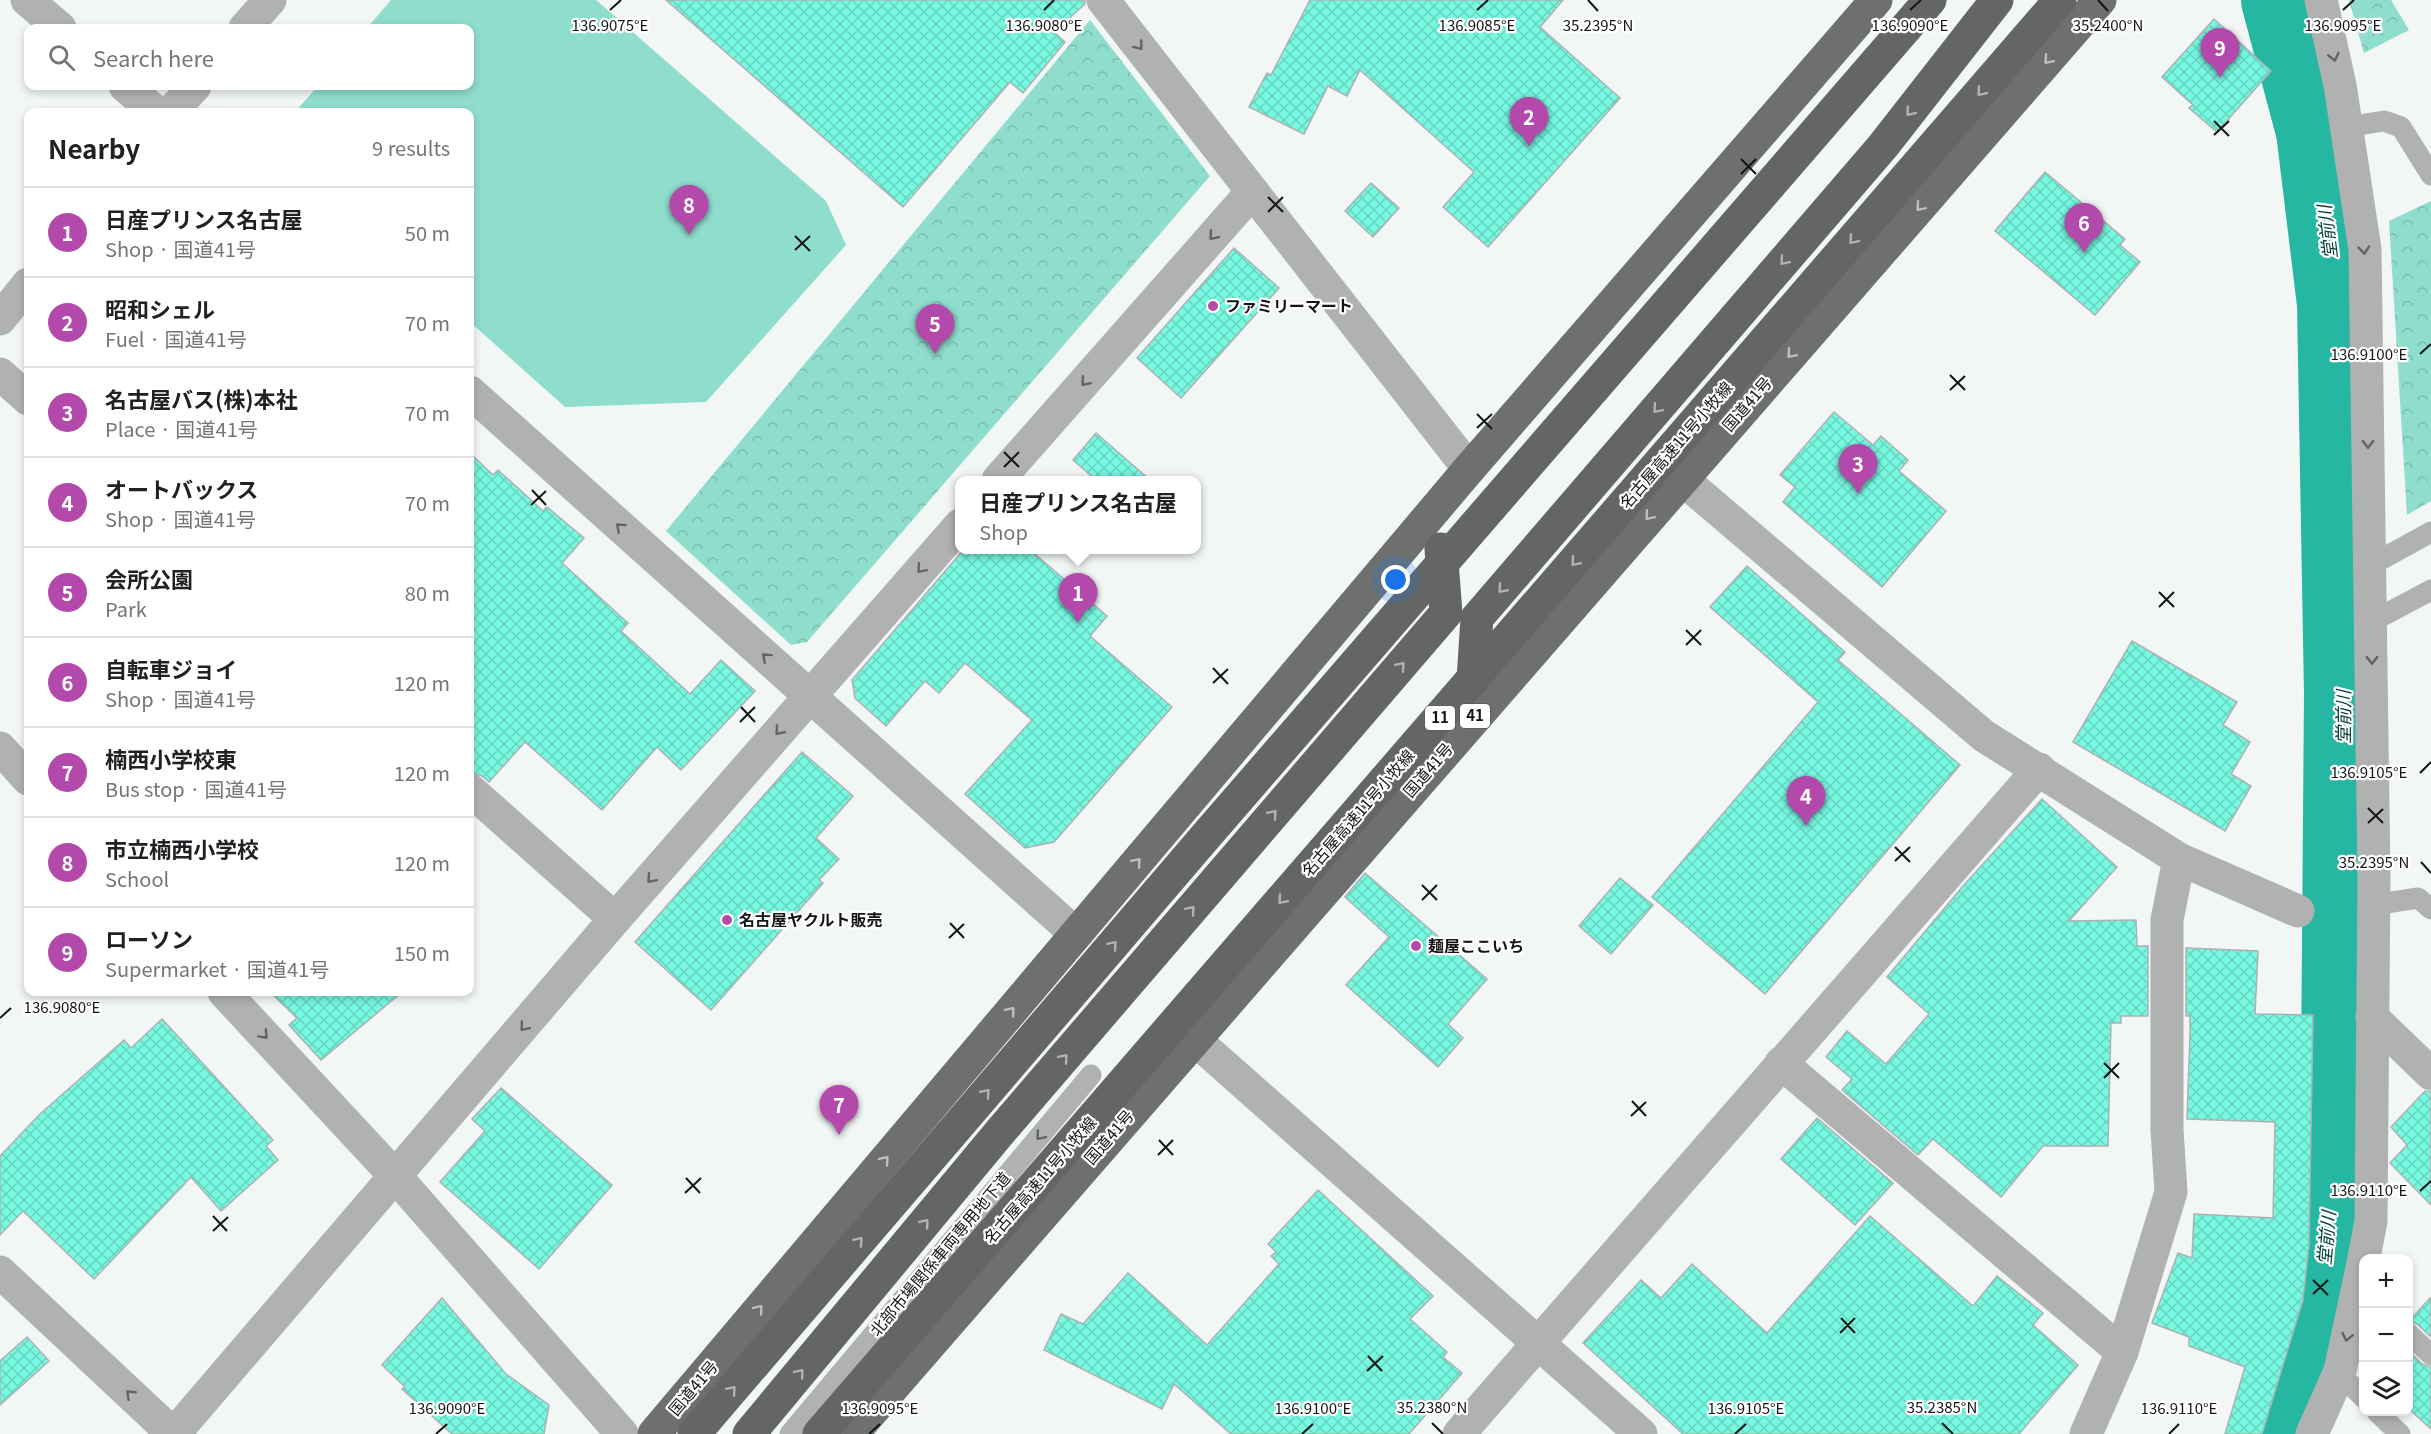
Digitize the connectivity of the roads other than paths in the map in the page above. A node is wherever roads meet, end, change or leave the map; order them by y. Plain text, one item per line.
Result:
1 (27, 0) edge
2 (270, 0) edge
3 (1103, 0) edge
4 (1876, 0) edge
5 (1908, 0) edge
6 (1930, 0) edge
7 (1997, 0) edge
8 (2060, 0) edge
9 (2100, 0) edge
10 (2321, 0) edge
11 (55, 24) edge
12 (248, 24) edge
13 (130, 90) edge
14 (191, 90) edge
15 (151, 108) edge
16 (175, 108) edge
17 (2346, 127) junction
18 (2431, 175) edge
19 (1252, 192) junction
20 (24, 289) edge
21 (0, 319) edge
22 (0, 374) edge
23 (24, 395) edge
24 (474, 396) edge
25 (1469, 469) junction
26 (1002, 476) edge
27 (1682, 479) junction
28 (955, 531) edge
29 (2431, 531) edge
30 (2371, 565) junction
31 (2431, 590) edge
32 (2371, 622) junction
33 (1473, 680) junction
34 (810, 696) junction
35 (0, 748) edge
36 (2039, 769) junction
37 (24, 775) edge
38 (474, 794) edge
39 (2179, 859) junction
40 (2373, 905) junction
41 (2431, 909) edge
42 (2298, 911) dead end
43 (615, 919) junction
44 (1076, 934) junction
45 (228, 996) edge
46 (2372, 1017) junction
47 (1194, 1039) junction
48 (1781, 1063) junction
49 (2431, 1074) edge
50 (1091, 1075) dead end
51 (396, 1178) junction
52 (2365, 1254) edge
53 (0, 1272) edge
54 (2359, 1286) edge
55 (2413, 1337) edge
56 (1538, 1343) junction
57 (2122, 1352) junction
58 (2431, 1355) edge
59 (2339, 1373) junction
60 (2359, 1393) edge
61 (2381, 1416) edge
62 (174, 1434) edge
63 (622, 1434) edge
64 (654, 1434) edge
65 (694, 1434) edge
66 (749, 1434) edge
67 (790, 1434) edge
68 (819, 1434) edge
69 (852, 1434) edge
70 (1459, 1434) edge
71 (1641, 1434) edge
72 (2086, 1434) edge
73 (2312, 1434) edge
74 (2400, 1434) edge

1 - 11 street
2 - 12 street
3 -> 19 street
4 - 25 highway, 国道41号
66 -> 5 highway
65 -> 6 highway
7 -> 33 highway
8 -> 33 highway, 名古屋高速11号小牧線 / 11
9 -> 27 highway, 国道41号 / 41
10 -> 17 street
13 - 15 street
14 - 16 street
17 - 18 lane
17 -> 30 street
19 - 25 street
19 -> 26 street
20 - 21 street
22 - 23 street
34 -> 24 street
44 -> 25 highway, 国道41号
27 - 36 street
27 -> 47 highway, 国道41号 / 41
28 -> 34 street
29 - 30 lane
30 - 32 street
31 - 32 lane
32 -> 40 street
33 -> 68 highway, 名古屋高速11号小牧線 / 11
34 -> 43 street
34 - 44 street
35 - 37 street
36 - 39 street
36 - 48 street
38 - 43 street
39 - 42 street
39 - 57 street
40 - 41 lane
40 - 46 street
43 -> 51 street
64 -> 44 highway, 国道41号
45 -> 51 street
46 - 49 street
46 - 52 street
47 - 56 street
47 - 69 highway, 国道41号 / 41
48 - 56 street
48 - 57 street
50 -> 67 lane, 北部市場関係車両専用地下道
51 - 62 street
51 - 63 street
62 -> 53 street
54 -> 59 street
55 - 58 lane
56 - 70 street
56 - 71 street
57 - 72 street
59 - 60 lane
59 - 73 street
61 - 74 lane

